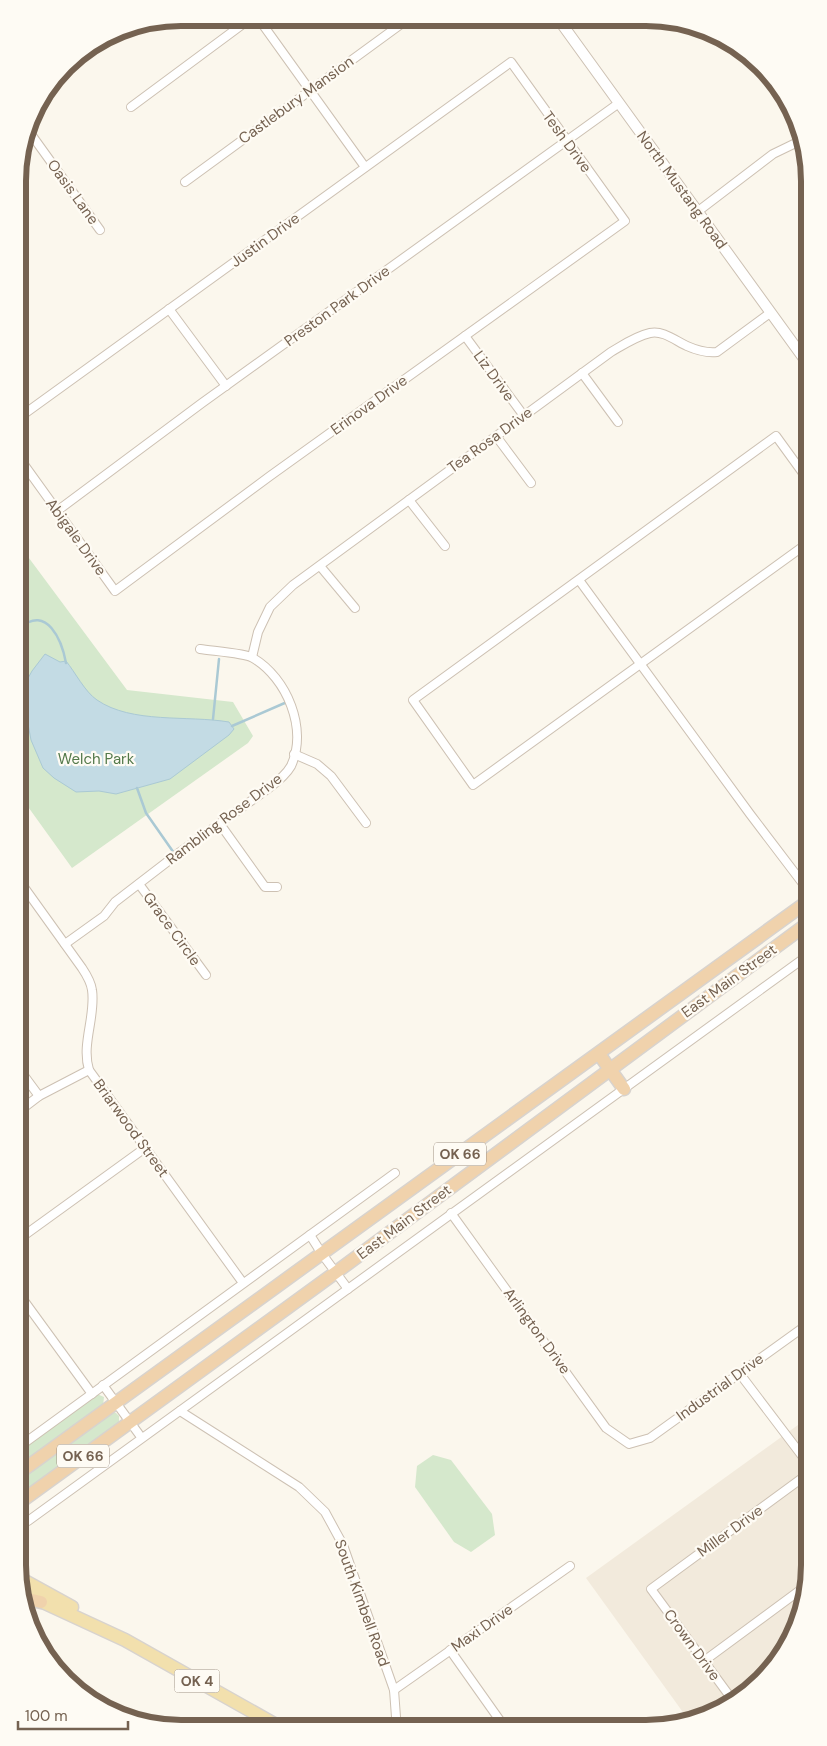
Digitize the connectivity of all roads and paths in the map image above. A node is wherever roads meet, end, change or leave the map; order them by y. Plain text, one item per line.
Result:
1 (563, 26) edge
2 (239, 27) edge
3 (264, 27) edge
4 (398, 27) edge
5 (510, 62) joint
6 (309, 90) junction
7 (619, 103) junction
8 (131, 107) dead end
9 (33, 137) edge
10 (566, 141) junction
11 (795, 143) edge
12 (365, 167) junction
13 (185, 182) dead end
14 (697, 212) junction
15 (625, 221) joint
16 (100, 230) dead end
17 (169, 309) junction
18 (770, 313) junction
19 (465, 336) junction
20 (801, 354) edge
21 (582, 373) junction
22 (226, 386) junction
23 (27, 412) edge
24 (524, 416) junction
25 (618, 422) dead end
26 (496, 436) junction
27 (27, 468) edge
28 (801, 470) edge
29 (531, 483) dead end
30 (409, 500) junction
31 (57, 510) junction
32 (445, 546) dead end
33 (801, 547) edge
34 (320, 566) junction
35 (579, 580) junction
36 (115, 591) joint
37 (355, 608) dead end
38 (200, 649) dead end
39 (252, 657) junction
40 (640, 664) junction
41 (294, 754) junction
42 (366, 823) dead end
43 (220, 824) junction
44 (800, 880) edge
45 (139, 884) junction
46 (277, 887) dead end
47 (26, 891) edge
48 (800, 907) edge
49 (800, 929) edge
50 (65, 944) junction
51 (800, 961) edge
52 (206, 975) dead end
53 (599, 1054) junction
54 (610, 1069) junction
55 (89, 1070) junction
56 (26, 1079) edge
57 (624, 1089) junction
58 (39, 1096) junction
59 (26, 1105) edge
60 (145, 1148) junction
61 (395, 1173) dead end
62 (451, 1213) junction
63 (26, 1234) edge
64 (310, 1235) junction
65 (322, 1254) junction
66 (335, 1273) junction
67 (243, 1283) junction
68 (348, 1289) junction
69 (26, 1304) edge
70 (800, 1330) edge
71 (740, 1374) junction
72 (103, 1385) junction
73 (92, 1394) junction
74 (116, 1402) junction
75 (180, 1410) junction
76 (131, 1422) junction
77 (142, 1437) junction
78 (26, 1442) edge
79 (629, 1444) joint
80 (800, 1453) edge
81 (26, 1468) edge
82 (800, 1480) edge
83 (26, 1498) edge
84 (28, 1521) dead end
85 (570, 1566) dead end
86 (28, 1583) edge
87 (651, 1589) joint
88 (798, 1591) edge
89 (30, 1597) edge
90 (31, 1600) edge
91 (41, 1602) junction
92 (118, 1637) junction
93 (450, 1650) junction
94 (704, 1661) junction
95 (394, 1690) junction
96 (729, 1696) edge
97 (267, 1720) edge
98 (396, 1720) edge
99 (500, 1720) edge

1 - 7 street, North Mustang Road
2 - 8 street
3 - 6 street
4 - 6 street, Castlebury Mansion
5 - 10 street, Tesh Drive
5 - 12 street, Justin Drive
6 - 12 street
6 - 13 street, Castlebury Mansion
7 - 10 street, Preston Park Drive
7 - 14 street, North Mustang Road
9 - 16 street, Oasis Lane
10 - 15 street, Tesh Drive
10 - 22 street, Preston Park Drive
11 - 14 street
12 - 17 street, Justin Drive
14 - 18 street, North Mustang Road
15 - 19 street, Erinova Drive
17 - 22 street
17 - 23 street, Justin Drive
18 - 20 street, North Mustang Road
18 - 21 street, Tea Rosa Drive
19 - 24 street, Liz Drive
19 - 36 street, Erinova Drive
21 - 24 street, Tea Rosa Drive
21 - 25 street
22 - 31 street, Preston Park Drive
24 - 26 street, Tea Rosa Drive
26 - 29 street
26 - 30 street, Tea Rosa Drive
27 - 31 street, Abigale Drive
28 - 35 street
30 - 32 street
30 - 34 street, Tea Rosa Drive
31 - 36 street, Abigale Drive
33 - 40 street
34 - 37 street
34 - 39 street, Tea Rosa Drive
35 - 40 street
35 - 40 street
38 - 39 street, Rambling Rose Drive
39 - 41 street, Rambling Rose Drive
40 - 44 street
41 - 42 street
41 - 43 street, Rambling Rose Drive
43 - 45 street, Rambling Rose Drive
43 - 46 street
45 - 50 street, Rambling Rose Drive
45 - 52 street, Grace Circle
47 - 50 street, Briarwood Street
48 - 53 highway, East Main Street / OK 66
49 - 54 highway, East Main Street / OK 66
50 - 55 street, Briarwood Street
51 - 57 street, East Main Street
53 - 54 highway
53 - 65 highway, East Main Street / OK 66
54 - 57 highway
54 - 66 highway, East Main Street / OK 66
55 - 58 street
55 - 60 street, Briarwood Street
56 - 58 street
57 - 62 street, East Main Street
58 - 59 street
60 - 63 street
60 - 67 street, Briarwood Street
61 - 64 street
62 - 68 street, East Main Street
62 - 79 street, Arlington Drive
64 - 65 street
64 - 67 street
65 - 66 street
65 - 74 highway, East Main Street / OK 66
66 - 68 street
66 - 76 highway, East Main Street / OK 66
67 - 72 street
68 - 75 street, East Main Street
69 - 73 street
70 - 71 street, Industrial Drive
71 - 79 street, Industrial Drive
71 - 80 street
72 - 73 street
72 - 74 street
73 - 78 street
74 - 76 street
74 - 81 highway, East Main Street / OK 66
75 - 77 street, East Main Street
75 - 95 street, South Kimbell Road
76 - 77 street
76 - 83 highway, East Main Street / OK 66
77 - 84 street, East Main Street
82 - 87 street, Miller Drive
85 - 93 street, Maxi Drive
86 - 92 main road, OK 4
87 - 94 street, Crown Drive
88 - 94 street
89 - 91 main road
90 - 91 highway, OK 4
91 - 92 main road, OK 4
92 - 97 main road, OK 4
93 - 95 street, Maxi Drive
93 - 99 street
94 - 96 street, Crown Drive
95 - 98 street, South Kimbell Road

